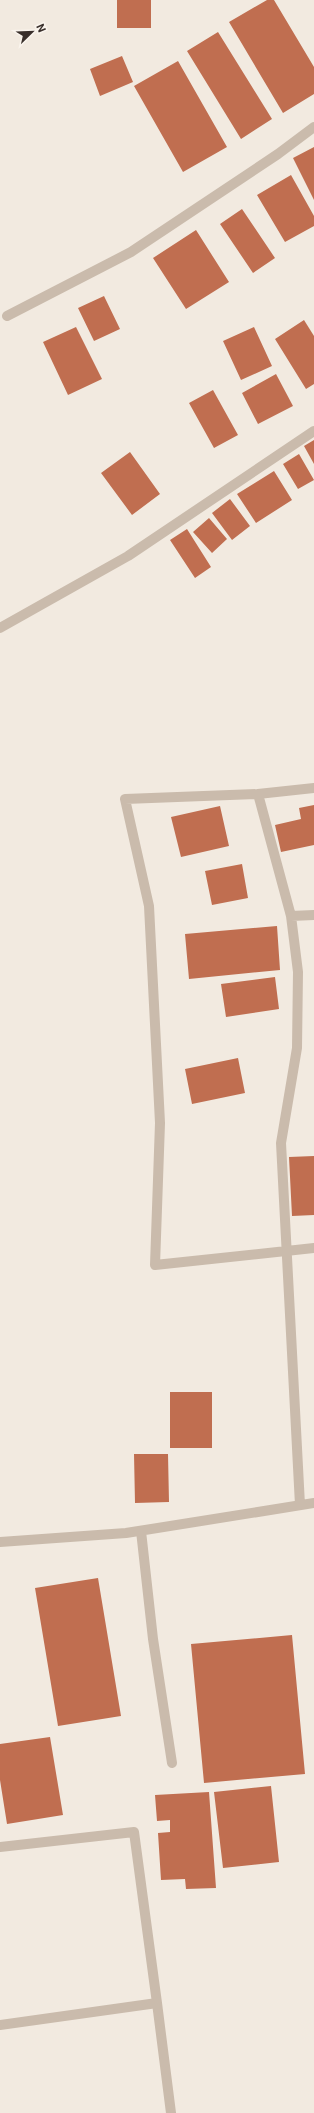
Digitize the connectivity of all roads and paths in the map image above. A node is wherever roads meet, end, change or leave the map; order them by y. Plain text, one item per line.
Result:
1 (314, 127) edge
2 (7, 316) dead end
3 (314, 431) edge
4 (0, 628) edge
5 (314, 788) edge
6 (258, 794) junction
7 (314, 915) edge
8 (291, 916) junction
9 (314, 1248) edge
10 (286, 1251) junction
11 (314, 1503) edge
12 (300, 1505) junction
13 (141, 1531) junction
14 (0, 1542) edge
15 (172, 1763) dead end
16 (0, 1846) edge
17 (157, 2003) junction
18 (0, 2025) edge
19 (171, 2113) edge

1 - 2 street
3 - 4 street
5 - 6 street
6 - 8 street
6 - 10 street
7 - 8 street
8 - 10 street
9 - 10 street
10 - 12 street
11 - 12 street
12 - 13 street
13 - 14 street
13 - 15 street
16 - 17 street
17 - 18 street
17 - 19 street

